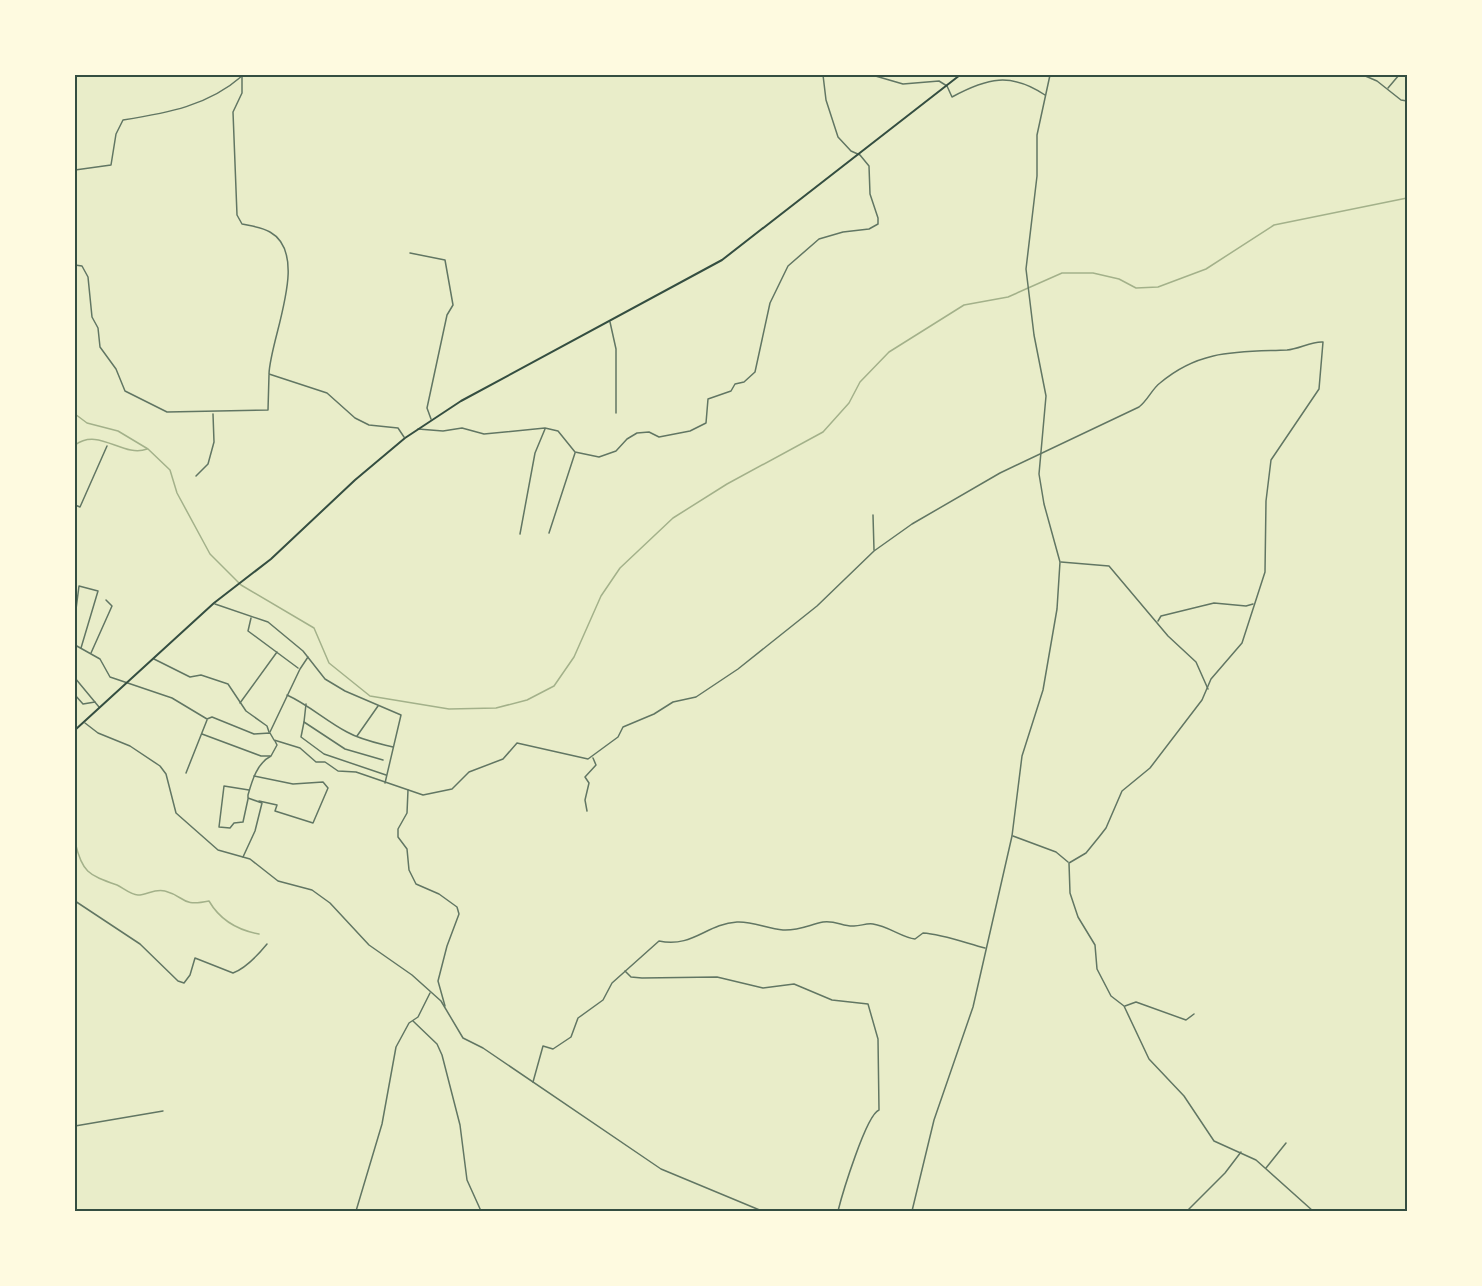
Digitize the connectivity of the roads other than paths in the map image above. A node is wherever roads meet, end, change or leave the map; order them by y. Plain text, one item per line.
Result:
1 (242, 75) edge
2 (823, 75) edge
3 (872, 75) edge
4 (960, 75) edge
5 (1050, 75) edge
6 (1363, 75) edge
7 (1399, 75) edge
8 (947, 86) junction
9 (1387, 89) junction
10 (1045, 96) junction
11 (1407, 101) edge
12 (860, 155) junction
13 (75, 170) edge
14 (410, 253) dead end
15 (75, 265) edge
16 (610, 321) junction
17 (269, 374) junction
18 (213, 413) junction
19 (616, 413) dead end
20 (431, 420) junction
21 (545, 428) junction
22 (417, 429) junction
23 (405, 438) junction
24 (107, 446) dead end
25 (575, 452) junction
26 (1040, 455) junction
27 (196, 476) dead end
28 (75, 505) edge
29 (873, 515) dead end
30 (549, 533) dead end
31 (520, 534) dead end
32 (874, 551) junction
33 (1060, 561) junction
34 (106, 600) dead end
35 (214, 603) junction
36 (1253, 603) junction
37 (75, 617) edge
38 (251, 617) junction
39 (1157, 622) junction
40 (75, 645) edge
41 (81, 648) junction
42 (277, 651) junction
43 (90, 654) junction
44 (308, 657) junction
45 (153, 658) junction
46 (300, 669) junction
47 (75, 678) edge
48 (127, 682) junction
49 (1208, 689) junction
50 (287, 695) junction
51 (75, 696) edge
52 (96, 702) junction
53 (240, 703) junction
54 (306, 703) junction
55 (379, 705) junction
56 (100, 708) junction
57 (207, 719) junction
58 (84, 722) junction
59 (304, 722) junction
60 (75, 730) edge
61 (270, 733) junction
62 (202, 734) junction
63 (356, 736) junction
64 (274, 740) junction
65 (393, 747) junction
66 (271, 756) junction
67 (593, 757) junction
68 (383, 760) dead end
69 (186, 773) dead end
70 (386, 775) junction
71 (254, 776) junction
72 (384, 784) junction
73 (249, 789) junction
74 (407, 790) junction
75 (248, 798) junction
76 (259, 801) junction
77 (586, 811) dead end
78 (1012, 836) junction
79 (243, 857) junction
80 (1069, 863) junction
81 (75, 891) edge
82 (75, 896) edge
83 (75, 901) edge
84 (267, 944) dead end
85 (987, 948) junction
86 (625, 971) junction
87 (430, 992) junction
88 (1124, 1006) junction
89 (446, 1010) junction
90 (1194, 1014) dead end
91 (413, 1020) junction
92 (533, 1083) junction
93 (163, 1112) dead end
94 (75, 1126) edge
95 (1286, 1143) dead end
96 (1241, 1152) junction
97 (1266, 1169) junction
98 (356, 1211) edge
99 (481, 1211) edge
100 (762, 1211) edge
101 (838, 1211) edge
102 (912, 1211) edge
103 (1187, 1211) edge
104 (1312, 1211) edge

1 - 13 street
1 - 17 street
2 - 12 street
3 - 8 street
4 - 8 main road
5 - 10 street
6 - 9 street
7 - 9 street
8 - 10 street
8 - 12 main road
9 - 11 street
10 - 26 street
12 - 16 main road
12 - 25 street
14 - 20 street
15 - 18 street
16 - 19 street
16 - 20 main road
17 - 18 street
17 - 23 street
18 - 27 street
20 - 22 main road
21 - 22 street
21 - 25 street
21 - 31 street
22 - 23 main road
23 - 35 main road
24 - 28 street
25 - 30 street
26 - 32 street
26 - 33 street
26 - 36 street
29 - 32 street
32 - 67 street
33 - 39 street
33 - 78 street
34 - 43 street
35 - 38 street
35 - 45 main road
36 - 39 street
36 - 49 street
37 - 41 street
38 - 42 street
38 - 44 street
39 - 49 street
40 - 41 street
41 - 43 street
42 - 46 street
42 - 53 street
43 - 48 street
44 - 46 street
44 - 55 street
45 - 48 main road
45 - 53 street
46 - 50 street
47 - 52 street
48 - 56 main road
48 - 57 street
49 - 80 street
50 - 54 street
50 - 61 street
51 - 52 street
52 - 56 street
53 - 61 street
54 - 59 street
54 - 63 street
55 - 63 street
55 - 65 street
56 - 58 main road
57 - 61 street
57 - 62 street
58 - 60 main road
58 - 79 street
59 - 68 street
59 - 70 street
61 - 64 street
62 - 66 street
62 - 69 street
63 - 65 street
64 - 66 street
64 - 72 street
65 - 70 street
66 - 71 street
67 - 74 street
67 - 77 street
70 - 72 street
71 - 73 street
71 - 76 street
72 - 74 street
73 - 75 street
73 - 75 street
74 - 89 street
75 - 76 street
76 - 79 street
78 - 80 street
78 - 85 street
79 - 87 street
80 - 88 street
81 - 82 street
83 - 84 street
85 - 86 street
85 - 102 street
86 - 92 street
86 - 101 street
87 - 89 street
87 - 91 street
88 - 90 street
88 - 96 street
89 - 92 street
91 - 98 street
91 - 99 street
92 - 100 street
93 - 94 street
95 - 97 street
96 - 97 street
96 - 103 street
97 - 104 street

